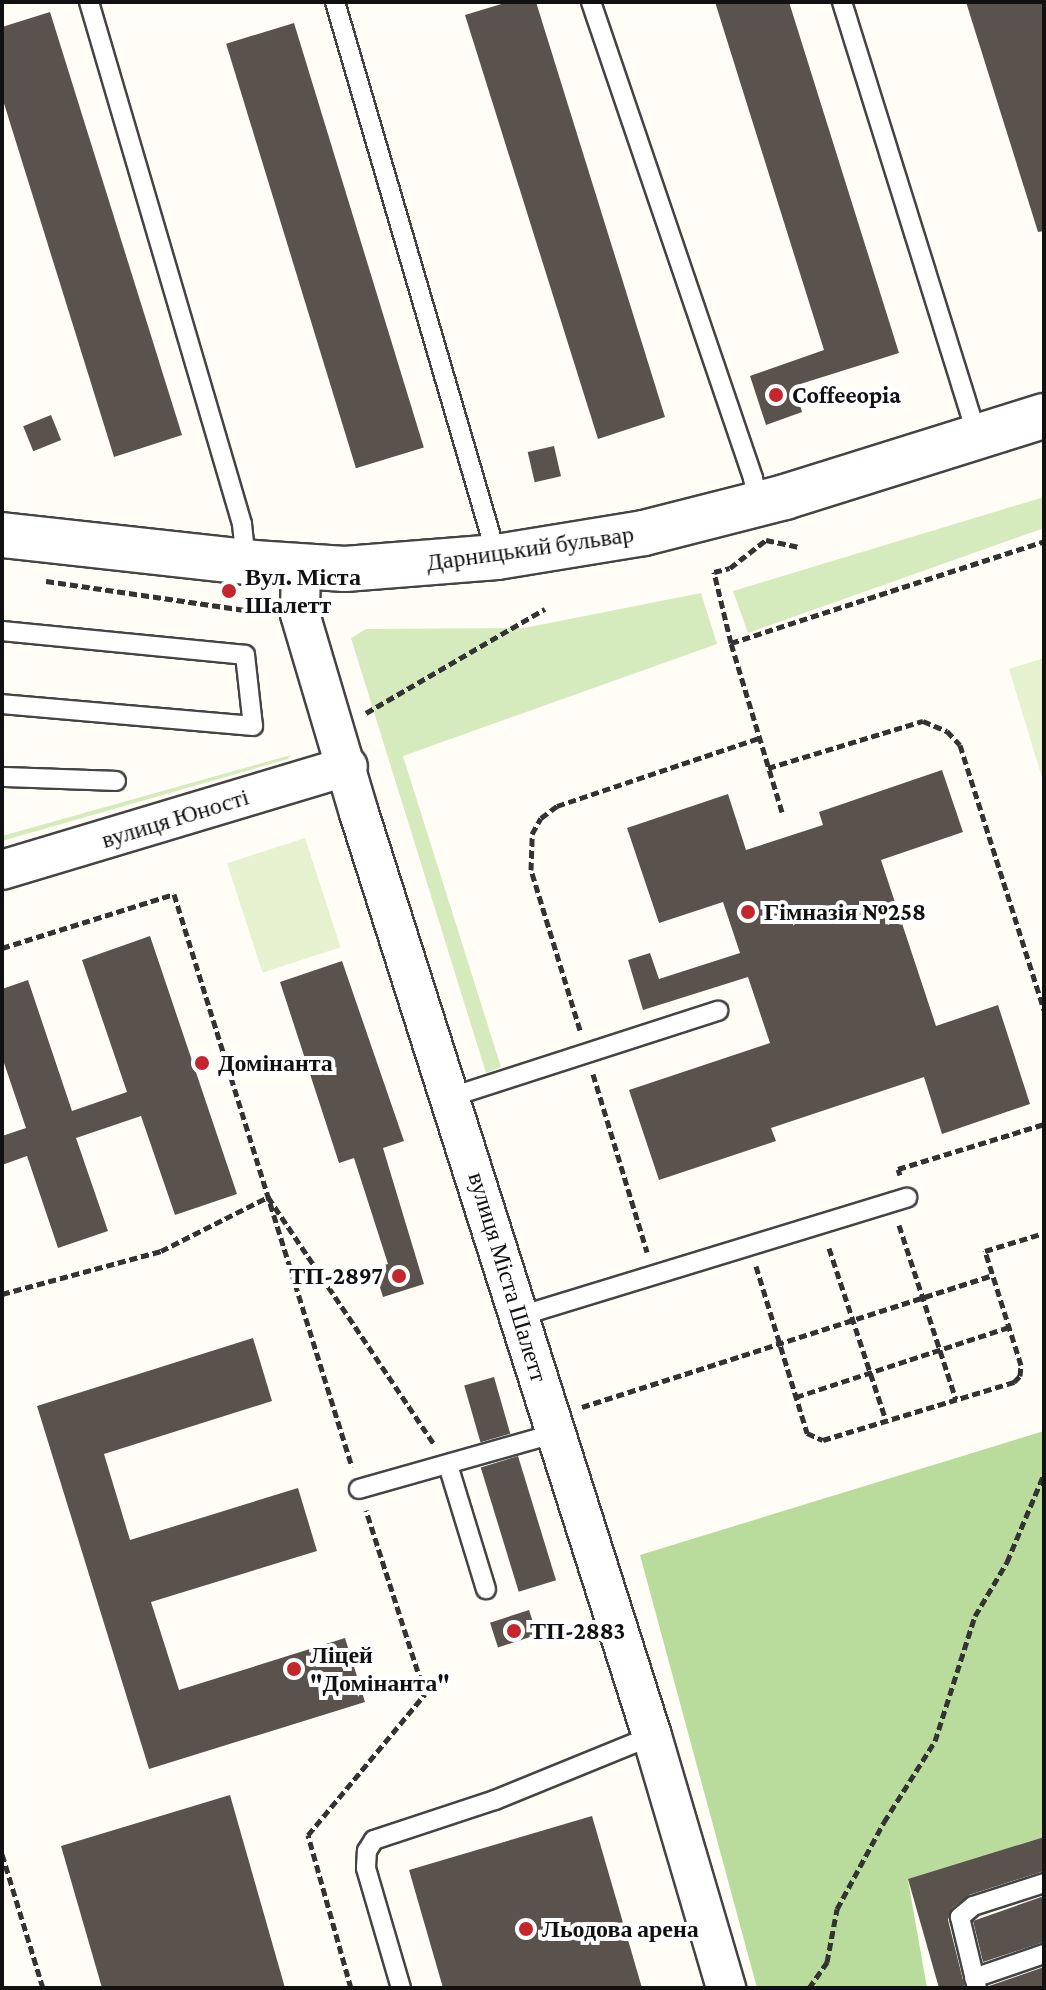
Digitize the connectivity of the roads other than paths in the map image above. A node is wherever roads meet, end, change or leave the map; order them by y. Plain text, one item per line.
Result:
1 (89, 2) edge
2 (335, 2) edge
3 (591, 2) edge
4 (842, 2) edge
5 (1044, 416) edge
6 (977, 436) junction
7 (758, 503) junction
8 (2, 533) edge
9 (497, 557) junction
10 (246, 561) junction
11 (301, 565) junction
12 (2, 631) edge
13 (2, 704) edge
14 (348, 766) junction
15 (2, 777) edge
16 (116, 781) dead end
17 (2, 870) edge
18 (718, 1011) dead end
19 (451, 1097) junction
20 (899, 1200) road end
21 (520, 1316) junction
22 (566, 1421) junction
23 (448, 1465) junction
24 (359, 1489) road end
25 (486, 1589) dead end
26 (652, 1736) junction
27 (1044, 1883) edge
28 (1044, 1954) edge
29 (975, 1983) edge
30 (401, 1988) edge
31 (726, 1988) edge

1 - 10 lane
2 - 9 lane
3 - 7 lane
4 - 6 lane
5 - 6 street, Дарницький бульвар
6 - 7 street, Дарницький бульвар
7 - 9 street, Дарницький бульвар
8 - 10 street, Дарницький бульвар
9 - 11 street, Дарницький бульвар
10 - 11 street, Дарницький бульвар
11 - 14 street, вулиця Міста Шалетт
12 - 13 lane
14 - 17 street, вулиця Юності
14 - 19 street, вулиця Міста Шалетт
15 - 16 lane
18 - 19 lane
19 - 21 street, вулиця Міста Шалетт
20 - 21 lane
21 - 22 street, вулиця Міста Шалетт
22 - 23 lane
22 - 26 street, вулиця Міста Шалетт
23 - 24 lane
23 - 25 lane
26 - 30 lane
26 - 31 street, вулиця Міста Шалетт
27 - 29 lane
28 - 29 lane

